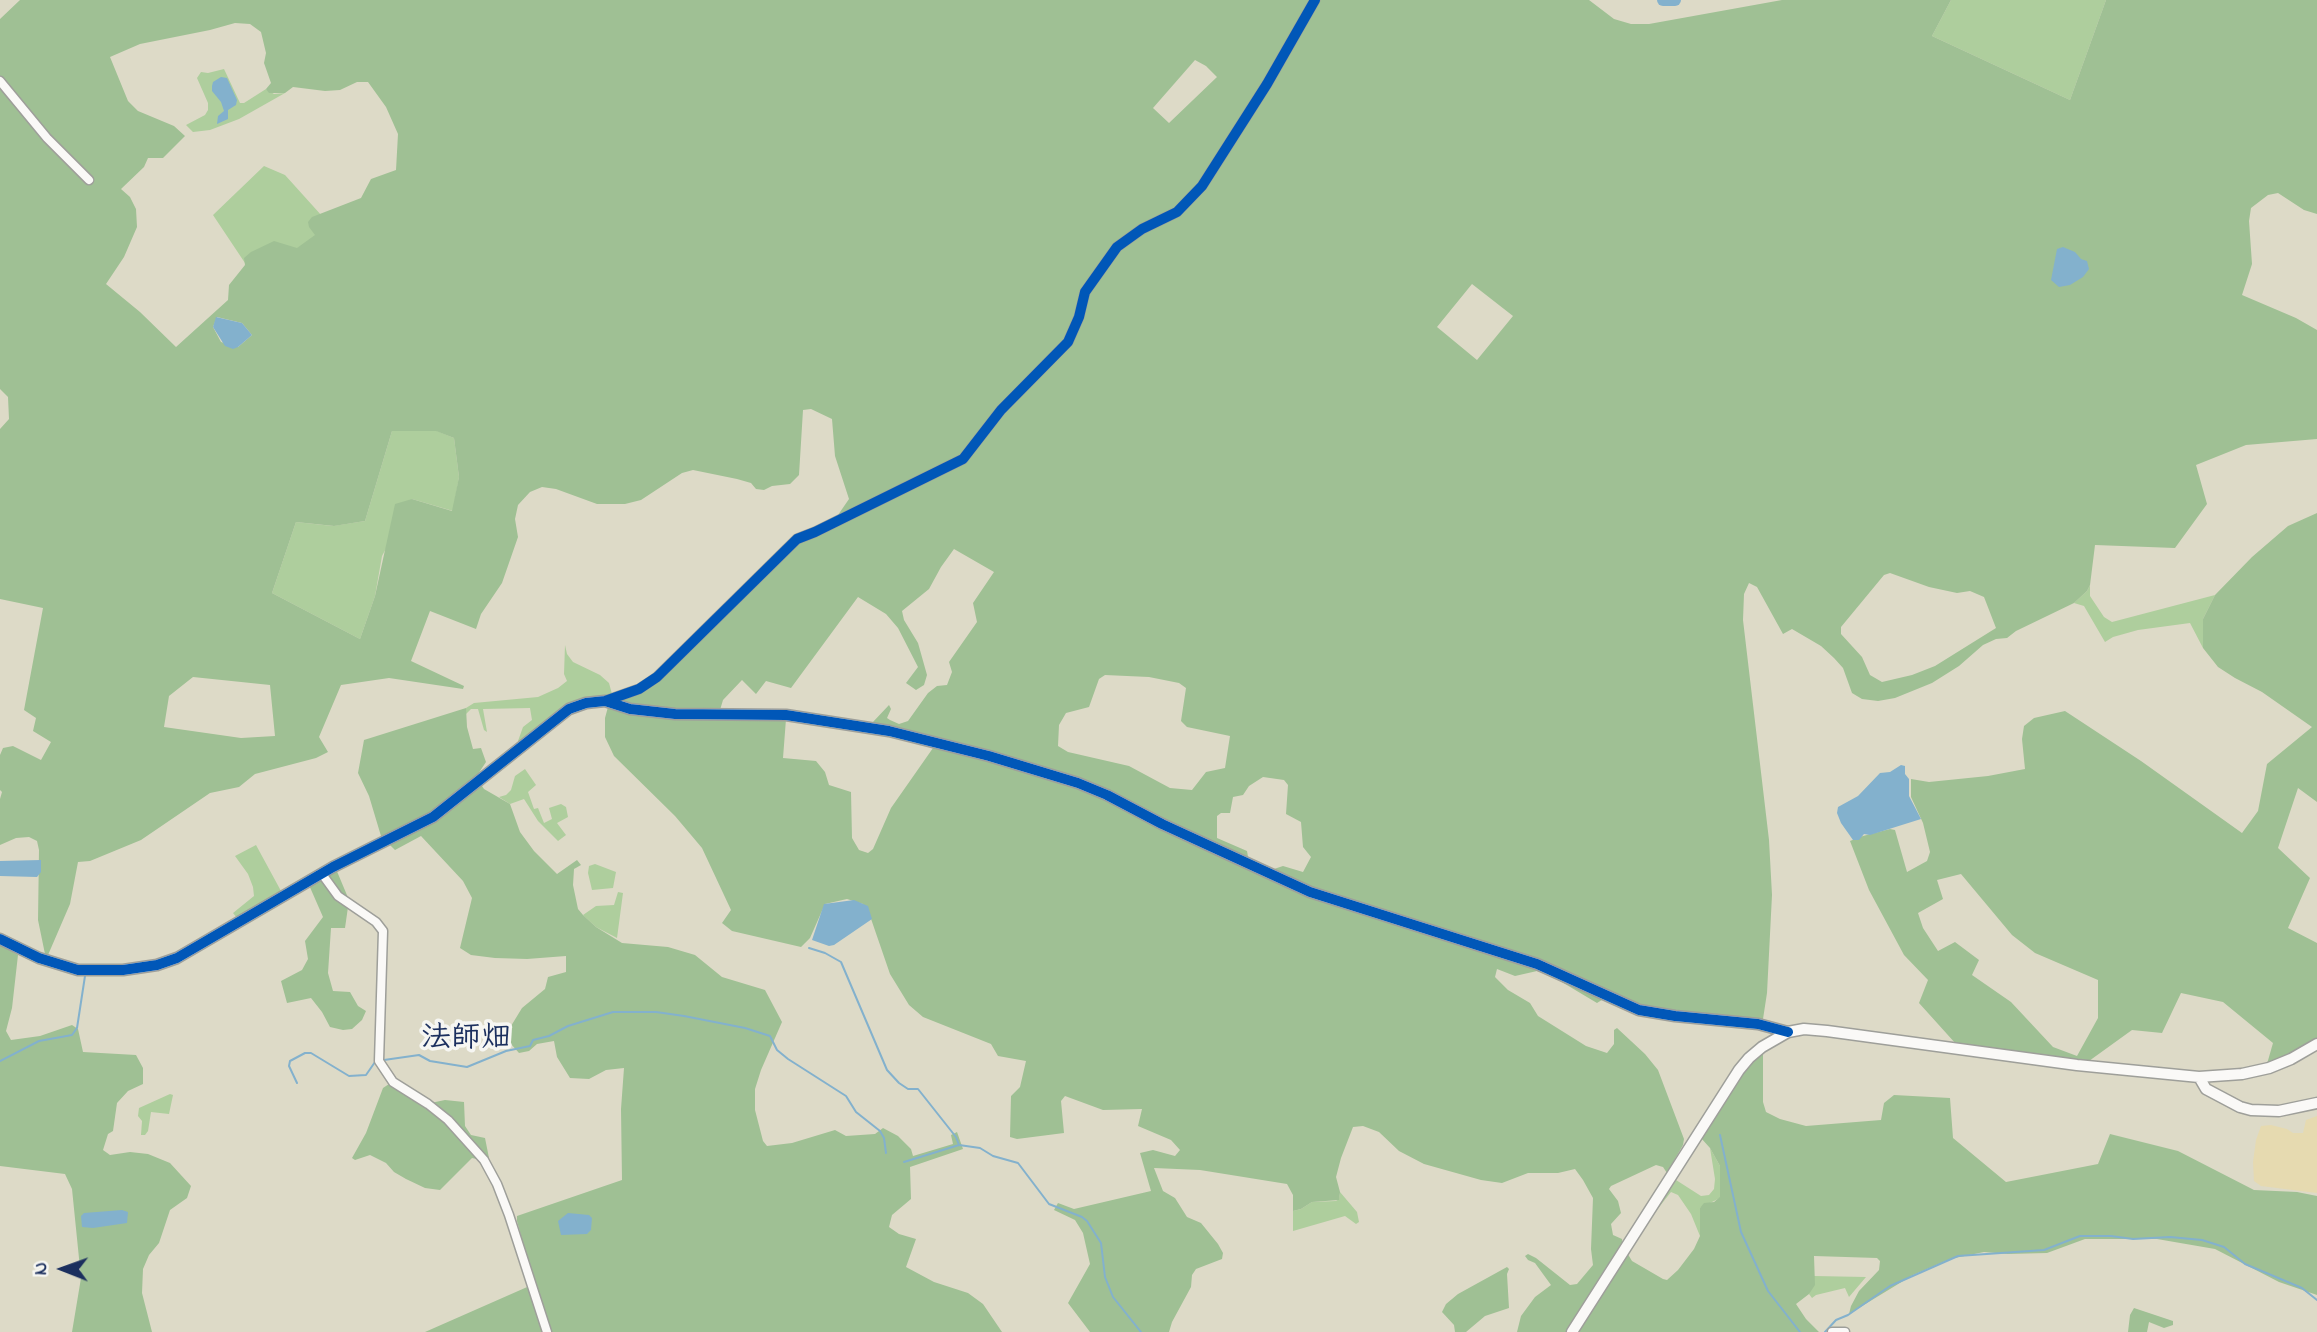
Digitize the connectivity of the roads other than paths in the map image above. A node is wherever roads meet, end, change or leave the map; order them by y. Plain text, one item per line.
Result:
1 (1315, 0) edge
2 (0, 81) edge
3 (89, 180) dead end
4 (604, 701) junction
5 (322, 874) junction
6 (0, 939) edge
7 (1788, 1032) junction
8 (2317, 1044) edge
9 (2199, 1077) junction
10 (2317, 1103) edge
11 (547, 1332) edge
12 (1572, 1332) edge
13 (1832, 1332) edge
14 (1845, 1332) edge

1 - 4 street
2 - 3 street
4 - 5 street
4 - 7 street
5 - 6 street
5 - 11 street
7 - 9 street
7 - 12 street
8 - 9 street
9 - 10 street
13 - 14 street

